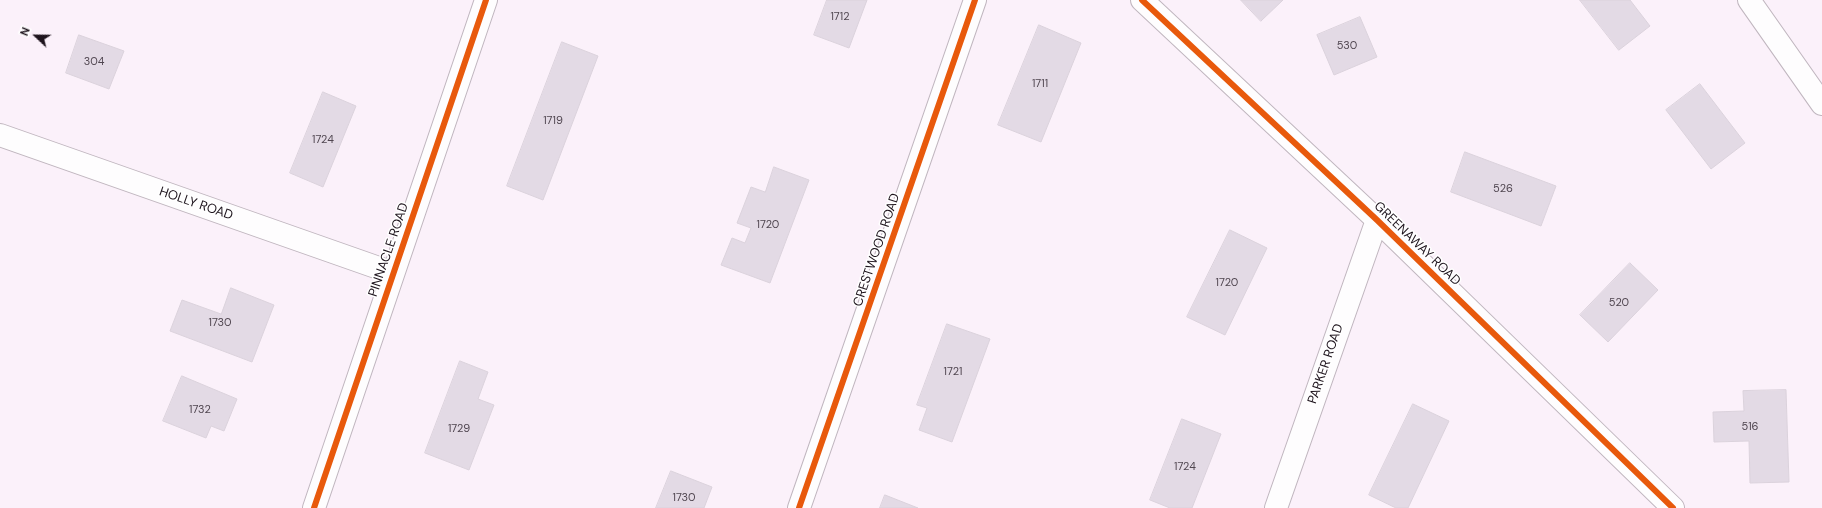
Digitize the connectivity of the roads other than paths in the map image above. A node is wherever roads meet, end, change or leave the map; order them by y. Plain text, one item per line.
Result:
1 (486, 0) edge
2 (975, 0) edge
3 (1142, 0) edge
4 (1749, 0) edge
5 (1822, 104) edge
6 (0, 136) edge
7 (1377, 220) junction
8 (393, 273) junction
9 (314, 508) edge
10 (799, 508) edge
11 (1276, 508) edge
12 (1673, 508) edge

1 - 8 street, PINNACLE ROAD
2 - 10 street, CRESTWOOD ROAD
3 - 7 street, GREENAWAY ROAD
4 - 5 street
6 - 8 street, HOLLY ROAD
7 - 11 street, PARKER ROAD
7 - 12 street, GREENAWAY ROAD
8 - 9 street, PINNACLE ROAD

